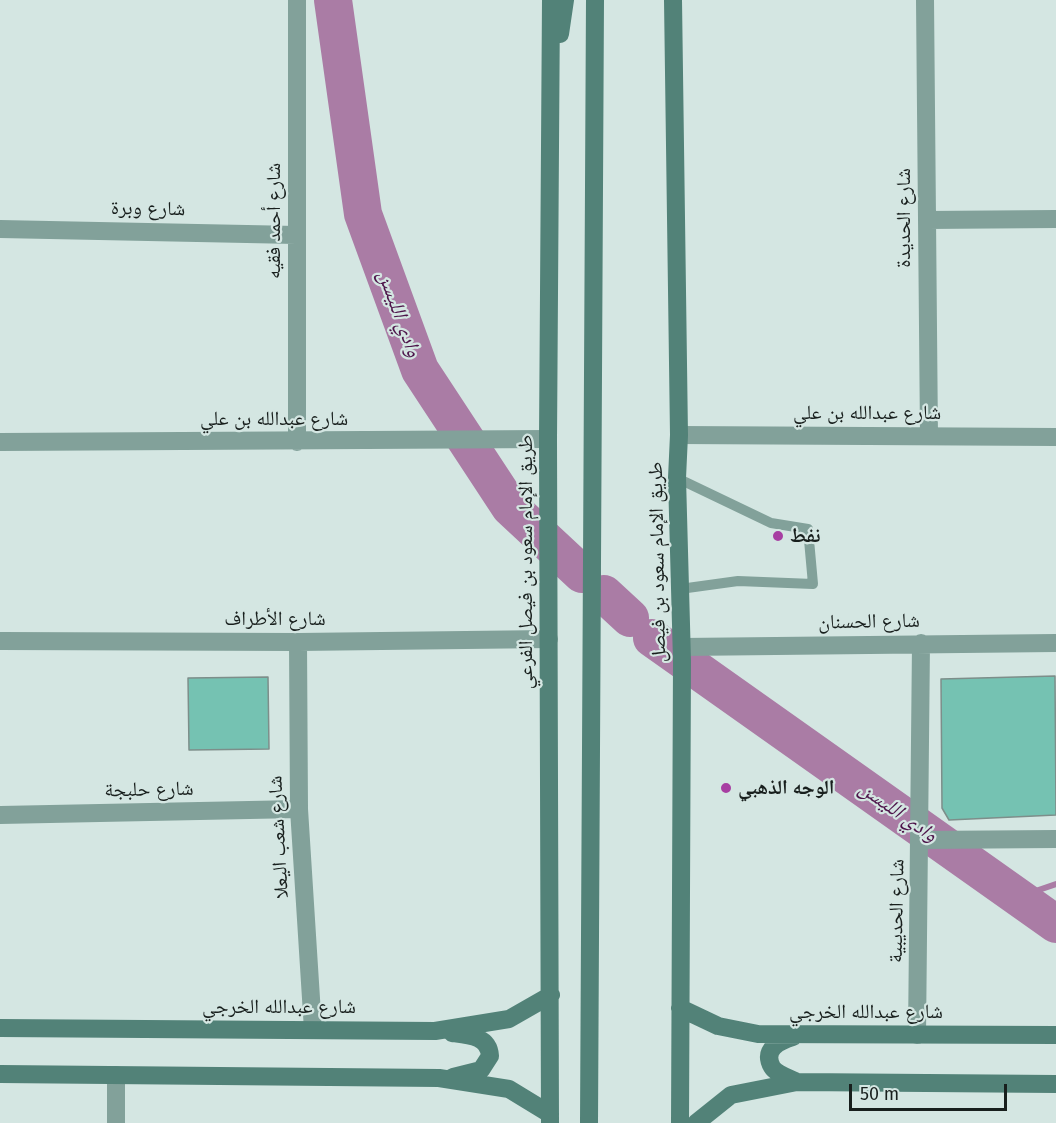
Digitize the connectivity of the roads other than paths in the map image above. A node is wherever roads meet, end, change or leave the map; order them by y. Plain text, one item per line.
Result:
1 (297, 0) edge
2 (551, 0) edge
3 (565, 0) edge
4 (595, 0) edge
5 (673, 0) edge
6 (925, 0) edge
7 (550, 111) junction
8 (1056, 219) edge
9 (927, 220) junction
10 (0, 229) edge
11 (296, 235) junction
12 (679, 435) junction
13 (929, 436) junction
14 (1056, 437) edge
15 (548, 439) junction
16 (0, 442) edge
17 (297, 442) junction
18 (677, 478) junction
19 (680, 589) junction
20 (549, 639) junction
21 (0, 641) edge
22 (298, 642) junction
23 (921, 643) junction
24 (1056, 644) edge
25 (682, 646) junction
26 (299, 809) junction
27 (0, 815) edge
28 (1056, 839) edge
29 (921, 840) junction
30 (550, 995) junction
31 (680, 1008) junction
32 (0, 1028) edge
33 (313, 1030) junction
34 (435, 1031) junction
35 (801, 1034) junction
36 (917, 1035) junction
37 (1056, 1035) edge
38 (0, 1074) edge
39 (116, 1075) junction
40 (440, 1078) junction
41 (797, 1082) junction
42 (1056, 1084) edge
43 (550, 1119) edge
44 (116, 1123) edge
45 (589, 1123) edge
46 (680, 1123) edge
47 (696, 1123) edge

1 - 11 street, شارع أحمد فقيه
2 - 7 street, طريق الإمام سعود بن فيصل الفرعي
3 - 7 street
4 - 45 street
5 - 12 street, طريق الإمام سعود بن فيصل
6 - 9 street, شارع الحديدة
7 - 15 street, طريق الإمام سعود بن فيصل الفرعي
8 - 9 street
9 - 13 street, شارع الحديدة
10 - 11 street, شارع وبرة
11 - 17 street, شارع أحمد فقيه
12 - 13 street, شارع عبدالله بن علي
12 - 18 street, طريق الإمام سعود بن فيصل
13 - 14 street, شارع عبدالله بن علي
15 - 17 street, شارع عبدالله بن علي
15 - 20 street, طريق الإمام سعود بن فيصل الفرعي
16 - 17 street, شارع عبدالله بن علي
18 - 19 street, طريق الإمام سعود بن فيصل
18 - 19 lane
19 - 25 street, طريق الإمام سعود بن فيصل
20 - 22 street, شارع الأطراف
20 - 30 street, طريق الإمام سعود بن فيصل الفرعي
21 - 22 street, شارع الأطراف
22 - 26 street, شارع شعب اليعلا
23 - 24 street, شارع الحسنان
23 - 25 street, شارع الحسنان
23 - 29 street, شارع الحديبية
25 - 31 street, طريق الإمام سعود بن فيصل
26 - 27 street, شارع حلبجة
26 - 33 street, شارع شعب اليعلا
28 - 29 street
29 - 36 street, شارع الحديبية
30 - 34 street, شارع عبدالله الخرجي
30 - 43 street, طريق الإمام سعود بن فيصل الفرعي
31 - 35 street, شارع عبدالله الخرجي
31 - 46 street, طريق الإمام سعود بن فيصل
32 - 33 street, شارع عبدالله الخرجي
33 - 34 street, شارع عبدالله الخرجي
34 - 40 street
35 - 36 street, شارع عبدالله الخرجي
35 - 41 street
36 - 37 street, شارع عبدالله الخرجي
38 - 39 street
39 - 40 street
39 - 44 street
40 - 43 street
41 - 42 street
41 - 47 street

